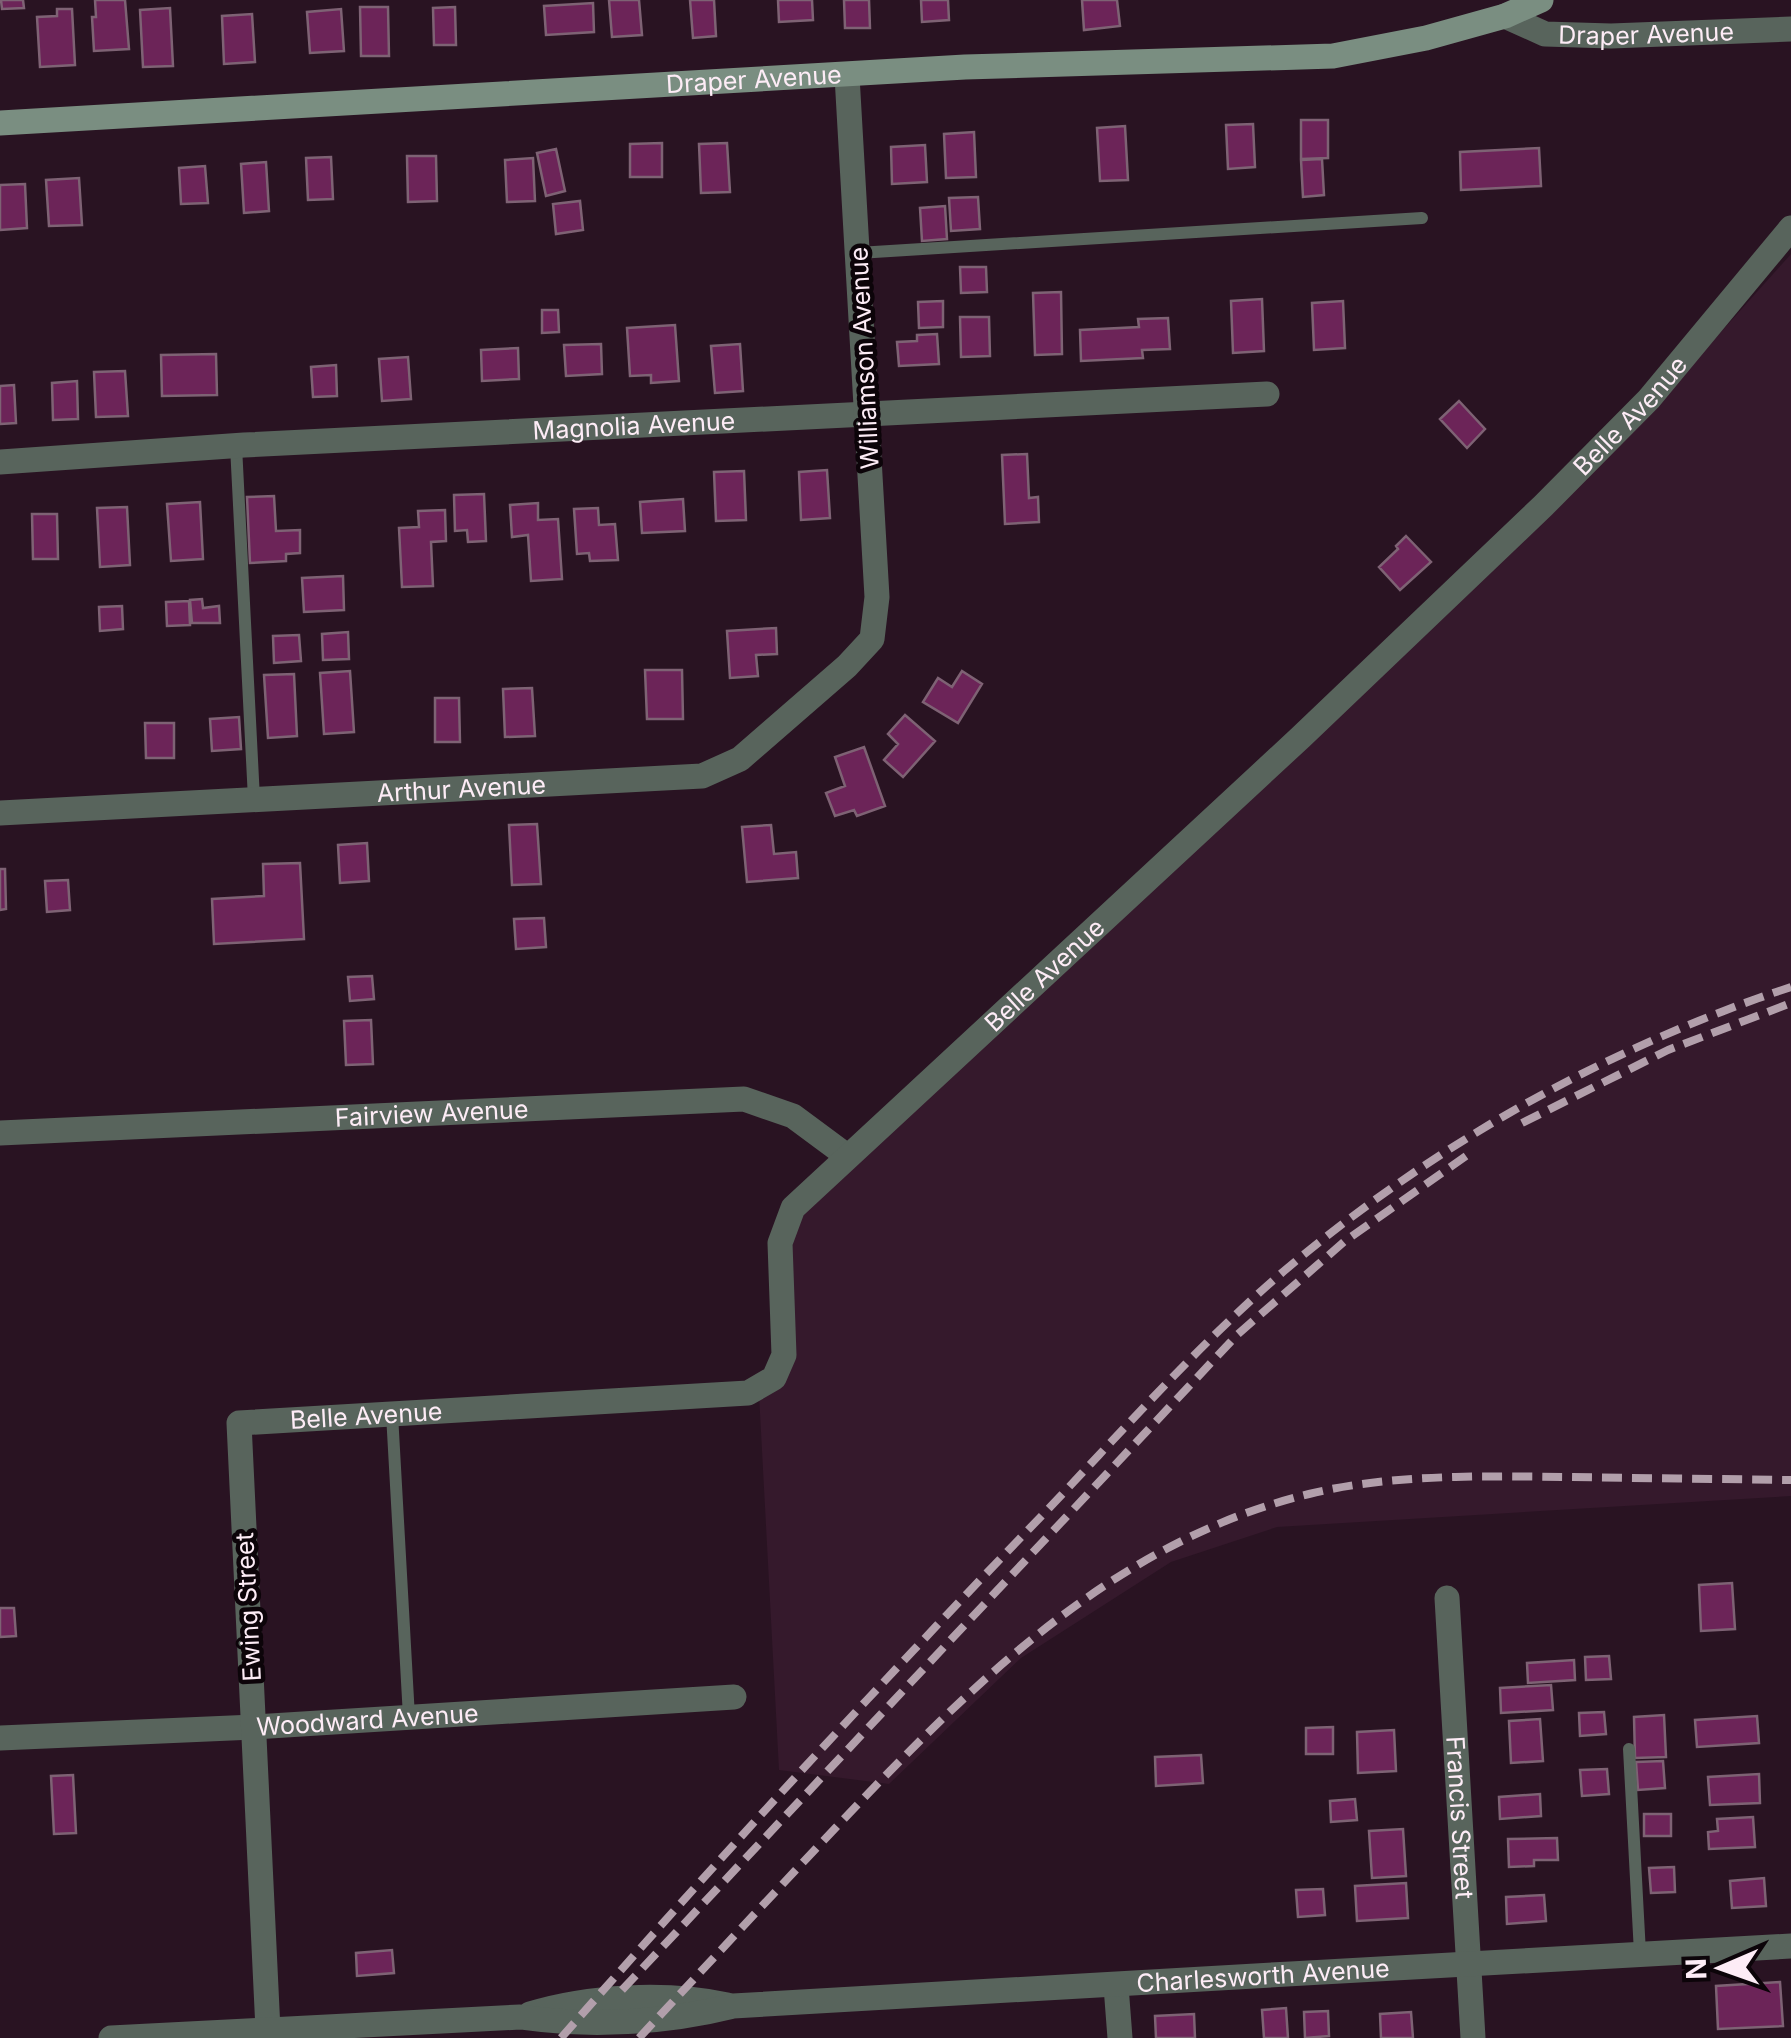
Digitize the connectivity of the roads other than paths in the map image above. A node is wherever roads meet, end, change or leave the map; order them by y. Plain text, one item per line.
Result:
1 (1541, 0) edge
2 (1506, 16) junction
3 (1791, 29) edge
4 (847, 76) junction
5 (0, 123) edge
6 (1422, 218) dead end
7 (1791, 228) edge
8 (858, 253) junction
9 (1267, 394) dead end
10 (869, 416) junction
11 (236, 446) junction
12 (0, 462) edge
13 (872, 639) joint
14 (254, 799) junction
15 (0, 812) edge
16 (0, 1132) edge
17 (847, 1156) junction
18 (392, 1414) junction
19 (239, 1424) joint
20 (1448, 1598) dead end
21 (734, 1698) dead end
22 (409, 1717) junction
23 (254, 1727) junction
24 (0, 1738) edge
25 (1628, 1749) dead end
26 (1791, 1946) edge
27 (1640, 1953) junction
28 (1468, 1962) junction
29 (1116, 1986) junction
30 (268, 2030) junction
31 (111, 2038) edge
32 (1120, 2038) edge
33 (1473, 2038) edge

1 - 2 street, Draper Avenue
2 - 3 street, Draper Avenue
2 - 4 street, Draper Avenue
4 - 5 street, Draper Avenue
4 - 8 street, Williamson Avenue
6 - 8 lane
7 - 17 street, Belle Avenue
8 - 10 street, Williamson Avenue
9 - 10 street, Magnolia Avenue
10 - 11 street, Magnolia Avenue
10 - 13 street, Williamson Avenue
11 - 12 street, Magnolia Avenue
11 - 14 lane
13 - 14 street, Arthur Avenue
14 - 15 street, Arthur Avenue
16 - 17 street, Fairview Avenue
17 - 18 street, Belle Avenue
18 - 19 street, Belle Avenue
18 - 22 lane
19 - 23 street, Ewing Street
20 - 28 street, Francis Street
21 - 22 street, Woodward Avenue
22 - 23 street, Woodward Avenue
23 - 24 street, Woodward Avenue
23 - 30 street, Ewing Street
25 - 27 lane
26 - 27 street, Charlesworth Avenue
27 - 28 street, Charlesworth Avenue
28 - 29 street, Charlesworth Avenue
28 - 33 street, Francis Street
29 - 30 street, Charlesworth Avenue
29 - 32 street
30 - 31 street, Charlesworth Avenue

